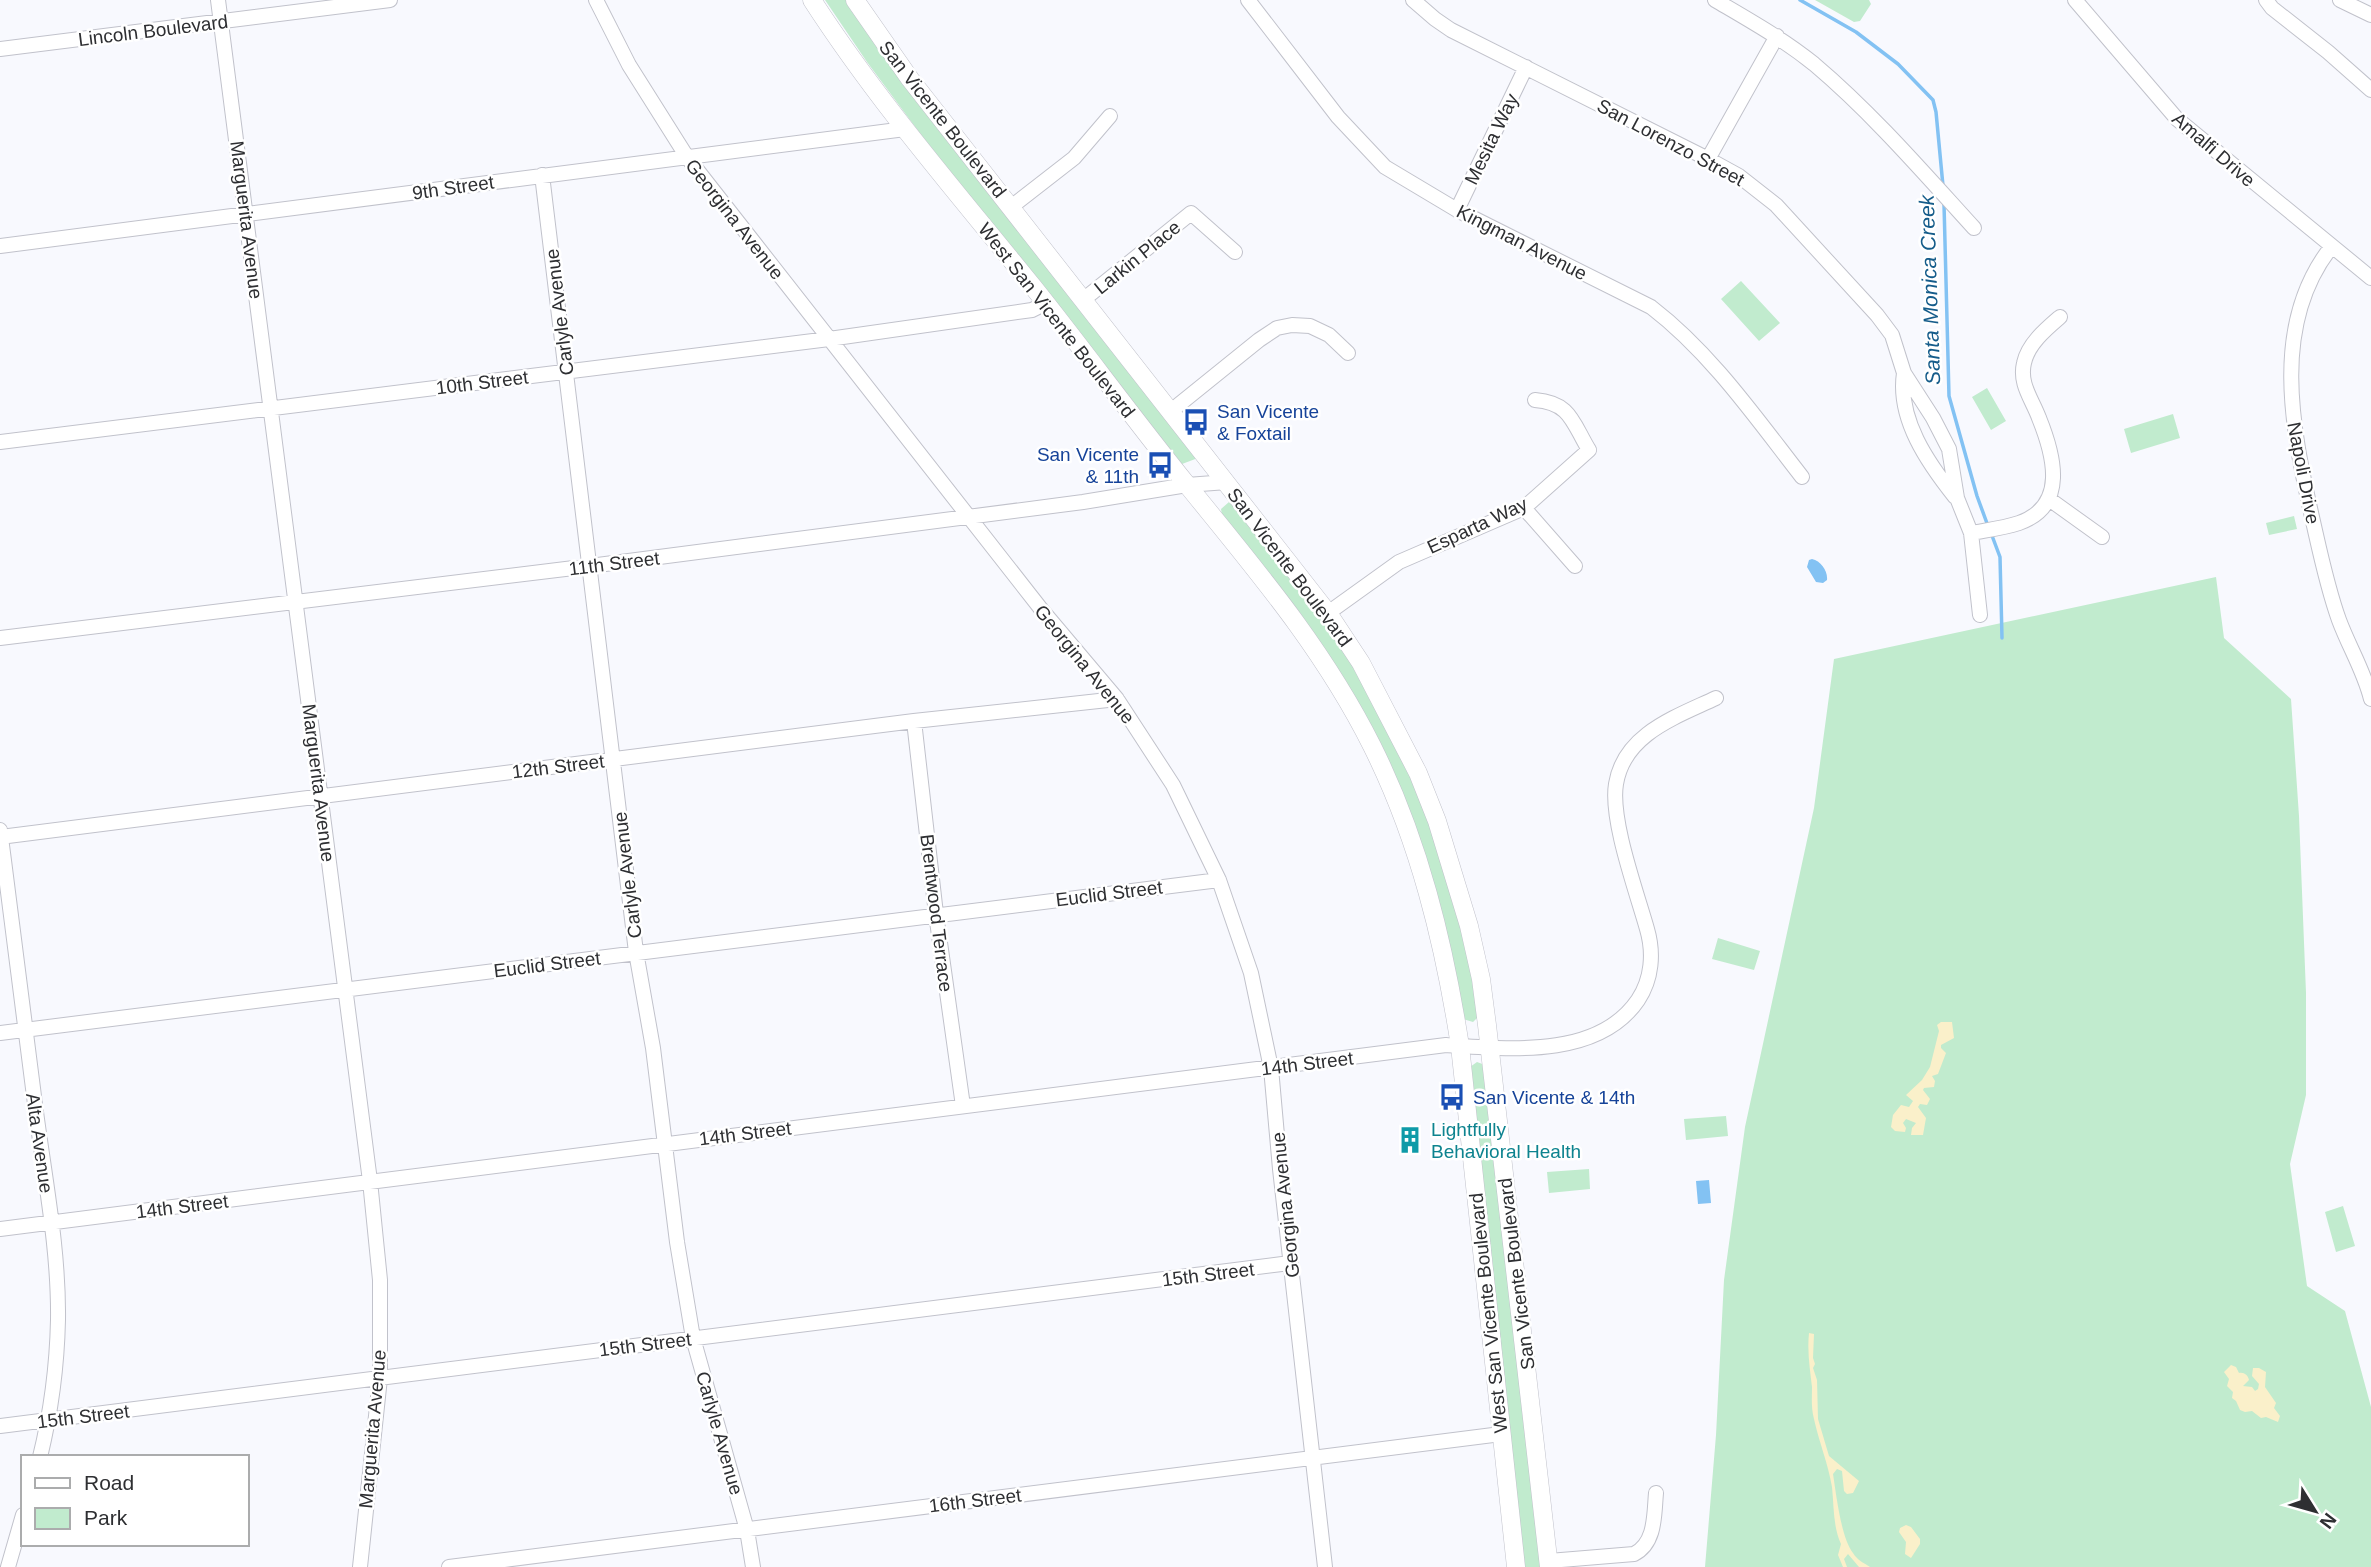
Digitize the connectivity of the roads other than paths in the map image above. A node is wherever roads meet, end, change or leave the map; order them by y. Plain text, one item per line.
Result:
1 (218, 0) edge
2 (390, 0) edge
3 (596, 0) edge
4 (813, 0) edge
5 (855, 0) edge
6 (1248, 0) edge
7 (1413, 0) edge
8 (1715, 0) edge
9 (2075, 0) edge
10 (2266, 0) edge
11 (2340, 0) edge
12 (2371, 15) edge
13 (221, 21) junction
14 (1777, 36) junction
15 (0, 49) edge
16 (1526, 67) junction
17 (2371, 90) edge
18 (1110, 116) dead end
19 (905, 129) junction
20 (687, 157) junction
21 (1708, 159) junction
22 (542, 175) junction
23 (1011, 207) junction
24 (1457, 210) junction
25 (247, 215) junction
26 (1974, 228) dead end
27 (0, 246) edge
28 (2332, 246) junction
29 (1235, 251) dead end
30 (2371, 278) edge
31 (1083, 300) junction
32 (1046, 303) junction
33 (2060, 317) dead end
34 (829, 339) junction
35 (1348, 354) dead end
36 (566, 372) junction
37 (1904, 373) junction
38 (1535, 400) dead end
39 (272, 408) junction
40 (1171, 411) junction
41 (0, 442) edge
42 (1802, 477) dead end
43 (1227, 482) junction
44 (1187, 485) junction
45 (1957, 498) junction
46 (2049, 499) junction
47 (1524, 508) junction
48 (970, 517) junction
49 (1971, 533) junction
50 (2102, 537) dead end
51 (590, 566) junction
52 (1575, 566) dead end
53 (295, 601) junction
54 (1328, 613) junction
55 (1980, 615) dead end
56 (0, 638) edge
57 (1716, 698) dead end
58 (1117, 699) junction
59 (2371, 699) edge
60 (914, 721) junction
61 (613, 759) junction
62 (321, 795) junction
63 (0, 830) edge
64 (0, 836) edge
65 (1219, 880) junction
66 (936, 914) junction
67 (636, 953) junction
68 (345, 989) junction
69 (25, 1029) junction
70 (0, 1032) edge
71 (1460, 1046) junction
72 (1489, 1048) junction
73 (1271, 1068) junction
74 (962, 1106) junction
75 (665, 1144) junction
76 (370, 1181) junction
77 (51, 1223) junction
78 (0, 1229) edge
79 (1290, 1263) junction
80 (693, 1338) junction
81 (380, 1378) junction
82 (49, 1420) junction
83 (0, 1426) edge
84 (1501, 1434) junction
85 (40, 1455) edge
86 (1312, 1457) junction
87 (1656, 1493) dead end
88 (21, 1522) edge
89 (747, 1530) junction
90 (1549, 1564) edge
91 (8, 1567) edge
92 (360, 1567) edge
93 (449, 1567) edge
94 (753, 1567) edge
95 (1325, 1567) edge
96 (1516, 1567) edge

1 - 13 street, Marguerita Avenue
2 - 13 street, Lincoln Boulevard
3 - 20 street, Georgina Avenue
4 - 19 main road, West San Vicente Boulevard
5 - 23 main road, San Vicente Boulevard
6 - 24 street, Kingman Avenue
7 - 16 street, San Lorenzo Street
8 - 14 street
9 - 28 street, Amalfi Drive
10 - 17 street
11 - 12 street
13 - 15 street, Lincoln Boulevard
13 - 25 street, Marguerita Avenue
14 - 21 street
14 - 26 street
16 - 21 street, San Lorenzo Street
16 - 24 street, Mesita Way
18 - 23 street
19 - 20 street, 9th Street
19 - 32 main road, West San Vicente Boulevard
20 - 22 street, 9th Street
20 - 34 street, Georgina Avenue
21 - 37 street, San Lorenzo Street
22 - 25 street, 9th Street
22 - 36 street, Carlyle Avenue
23 - 31 main road, San Vicente Boulevard
24 - 42 street, Kingman Avenue
25 - 27 street, 9th Street
25 - 39 street, Marguerita Avenue
28 - 30 street, Amalfi Drive
28 - 59 street, Napoli Drive
29 - 31 street, Larkin Place
31 - 40 main road, San Vicente Boulevard
32 - 34 street, 10th Street
32 - 44 main road, West San Vicente Boulevard
33 - 46 street
34 - 36 street, 10th Street
34 - 48 street, Georgina Avenue
35 - 40 street
36 - 39 street, 10th Street
36 - 51 street, Carlyle Avenue
37 - 45 street, San Lorenzo Street
37 - 45 street, San Lorenzo Street
38 - 47 street, Esparta Way
39 - 41 street, 10th Street
39 - 53 street, Marguerita Avenue
40 - 43 main road, San Vicente Boulevard
43 - 44 street, 11th Street
43 - 54 main road, San Vicente Boulevard
44 - 48 street, 11th Street
44 - 71 main road, West San Vicente Boulevard
45 - 49 street, San Lorenzo Street
46 - 49 street
46 - 50 street
47 - 52 street
47 - 54 street, Esparta Way
48 - 51 street, 11th Street
48 - 58 street, Georgina Avenue
49 - 55 street, San Lorenzo Street
51 - 53 street, 11th Street
51 - 61 street, Carlyle Avenue
53 - 56 street, 11th Street
53 - 62 street, Marguerita Avenue
54 - 72 main road, San Vicente Boulevard
57 - 72 street, 14th Street
58 - 60 street, 12th Street
58 - 65 street, Georgina Avenue
60 - 61 street, 12th Street
60 - 66 street, Brentwood Terrace
61 - 62 street, 12th Street
61 - 67 street, Carlyle Avenue
62 - 64 street, 12th Street
62 - 68 street, Marguerita Avenue
63 - 64 street, Alta Avenue
64 - 69 street, Alta Avenue
65 - 66 street, Euclid Street
65 - 73 street, Georgina Avenue
66 - 67 street, Euclid Street
66 - 74 street, Brentwood Terrace
67 - 68 street, Euclid Street
67 - 75 street, Carlyle Avenue
68 - 69 street, Euclid Street
68 - 76 street, Marguerita Avenue
69 - 70 street, Euclid Street
69 - 77 street, Alta Avenue
71 - 72 street, 14th Street
71 - 73 street, 14th Street
71 - 84 main road, West San Vicente Boulevard
72 - 90 main road, San Vicente Boulevard
73 - 74 street, 14th Street
73 - 79 street, Georgina Avenue
74 - 75 street, 14th Street
75 - 76 street, 14th Street
75 - 80 street, Carlyle Avenue
76 - 77 street, 14th Street
76 - 81 street, Marguerita Avenue
77 - 78 street, 14th Street
77 - 82 street, Alta Avenue
79 - 80 street, 15th Street
79 - 86 street, Georgina Avenue
80 - 81 street, 15th Street
80 - 89 street, Carlyle Avenue
81 - 82 street, 15th Street
81 - 92 street, Marguerita Avenue
82 - 83 street, 15th Street
82 - 85 street, Alta Avenue
84 - 86 street, 16th Street
84 - 96 main road, West San Vicente Boulevard
86 - 89 street, 16th Street
86 - 95 street, Georgina Avenue
87 - 90 street
88 - 91 street
89 - 93 street, 16th Street
89 - 94 street, Carlyle Avenue

